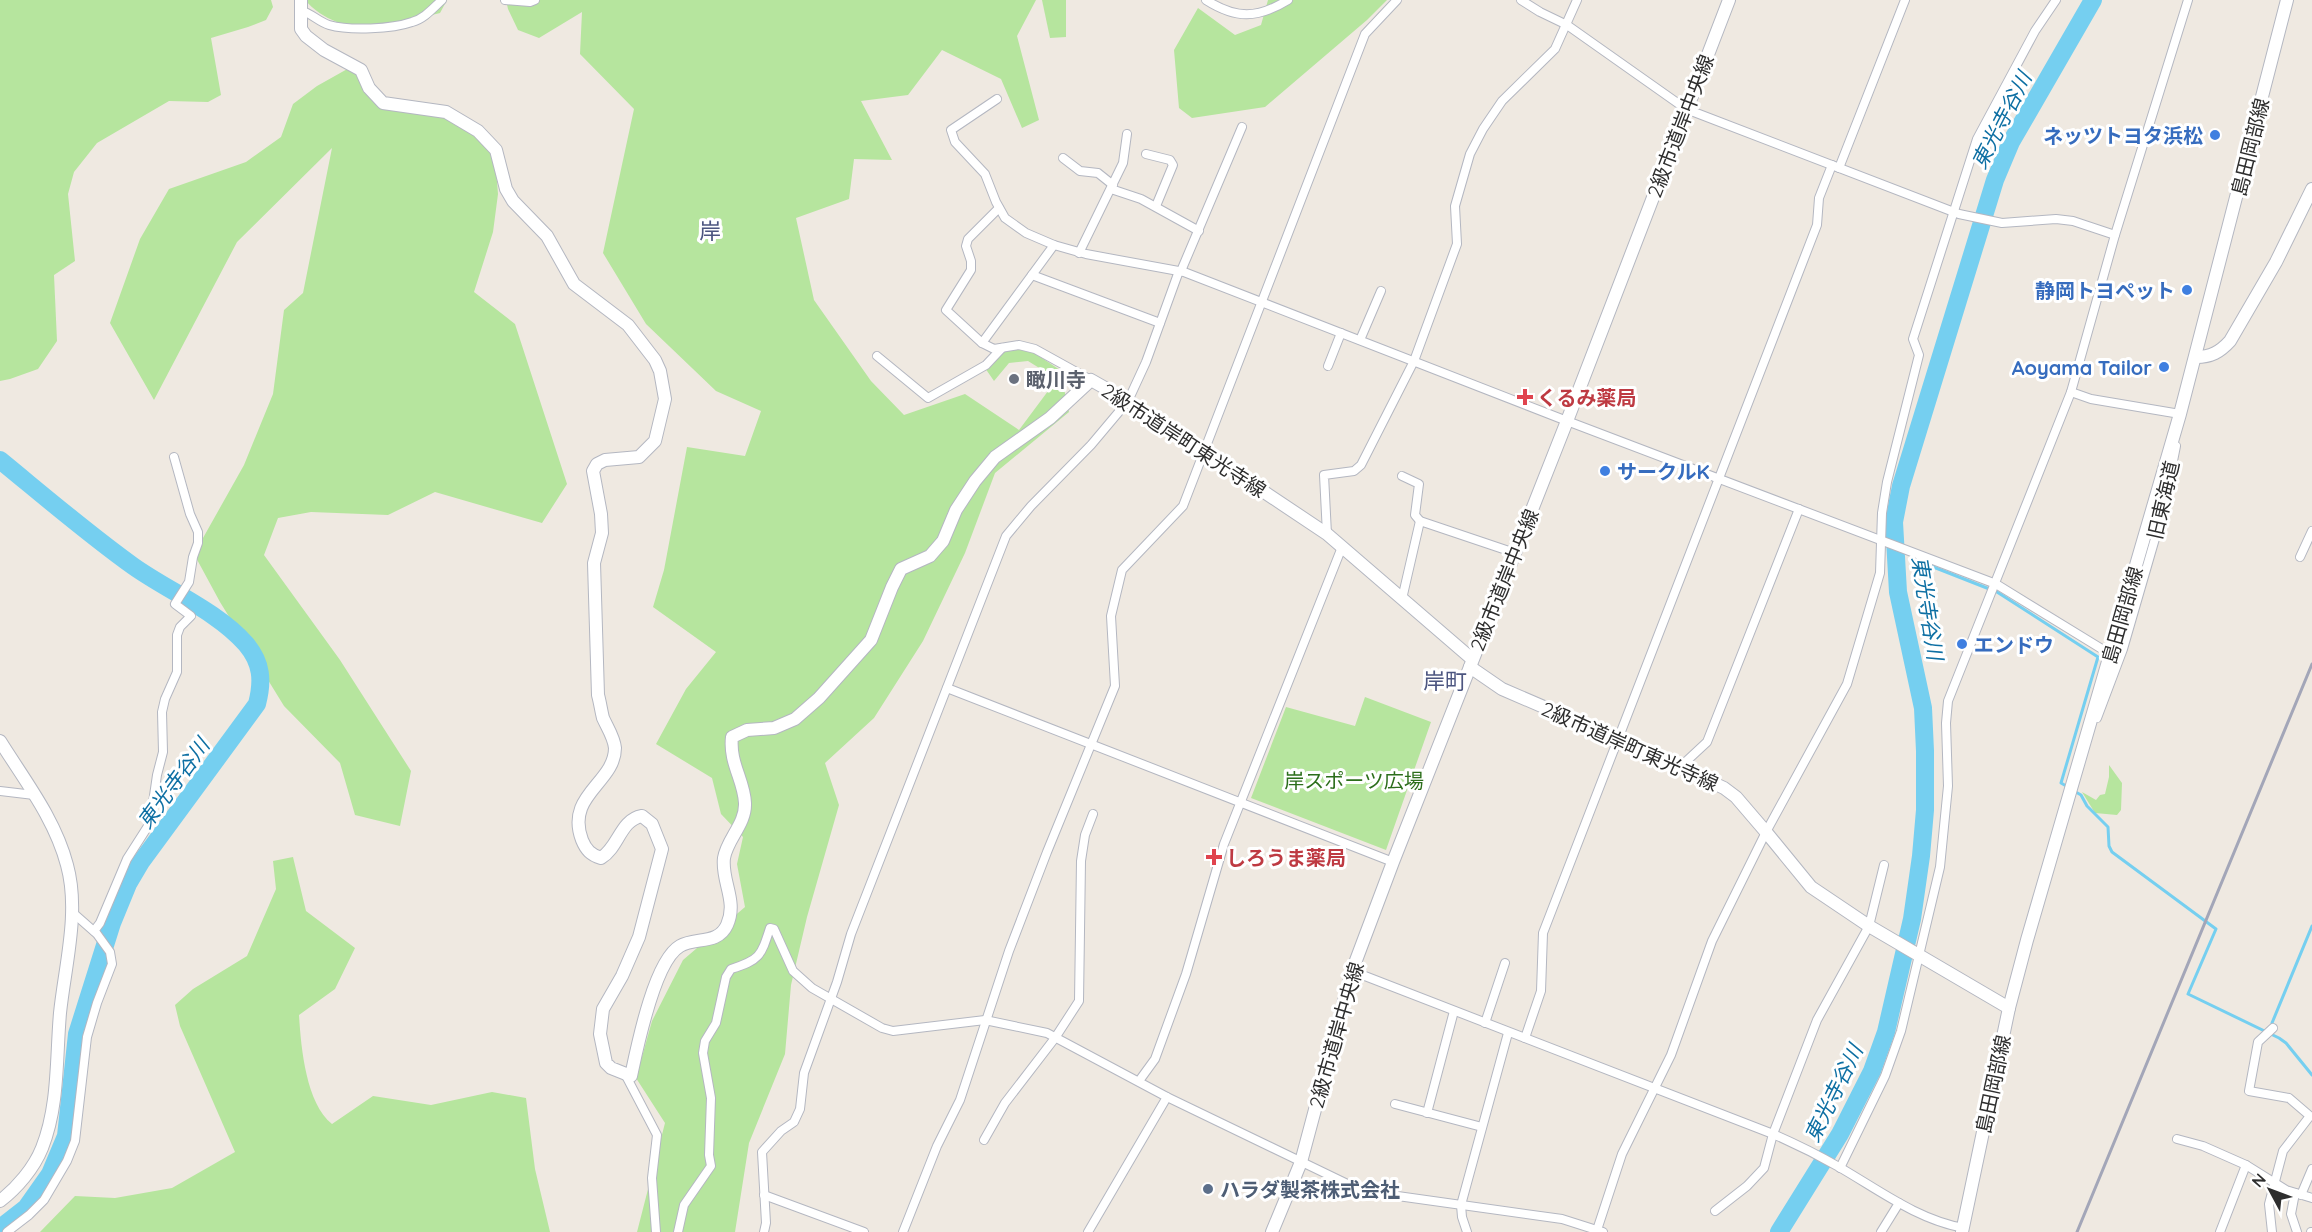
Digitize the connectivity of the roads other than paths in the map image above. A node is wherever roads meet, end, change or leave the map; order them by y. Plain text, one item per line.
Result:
1 (442, 0) edge
2 (505, 0) edge
3 (535, 0) edge
4 (1206, 0) edge
5 (1288, 0) edge
6 (1396, 0) edge
7 (1521, 0) edge
8 (1577, 0) edge
9 (1729, 0) edge
10 (1905, 0) edge
11 (2056, 0) edge
12 (2188, 0) edge
13 (2286, 0) edge
14 (301, 5) edge
15 (1567, 25) junction
16 (996, 99) dead end
17 (1686, 109) junction
18 (1242, 127) dead end
19 (1128, 134) dead end
20 (1146, 154) dead end
21 (1063, 158) dead end
22 (1836, 166) junction
23 (1112, 187) junction
24 (2312, 189) edge
25 (1156, 206) junction
26 (999, 208) junction
27 (1957, 213) junction
28 (1198, 231) junction
29 (2115, 235) junction
30 (1054, 245) junction
31 (1079, 253) junction
32 (1180, 271) junction
33 (1032, 275) junction
34 (1381, 291) dead end
35 (1262, 302) junction
36 (1160, 323) junction
37 (1341, 333) junction
38 (1360, 340) junction
39 (982, 343) junction
40 (1002, 347) junction
41 (877, 356) dead end
42 (2196, 357) junction
43 (1414, 361) junction
44 (1328, 366) dead end
45 (1091, 380) junction
46 (2071, 392) junction
47 (1128, 400) junction
48 (2180, 414) junction
49 (1567, 421) junction
50 (1204, 450) junction
51 (174, 457) dead end
52 (1402, 476) dead end
53 (1719, 479) junction
54 (1799, 509) junction
55 (1420, 521) junction
56 (2312, 531) edge
57 (1327, 534) junction
58 (1884, 541) junction
59 (1342, 547) junction
60 (1515, 553) junction
61 (2300, 557) dead end
62 (1996, 584) junction
63 (1402, 599) junction
64 (2110, 654) junction
65 (1471, 663) junction
66 (947, 688) junction
67 (1618, 739) junction
68 (0, 741) edge
69 (1091, 744) junction
70 (2081, 755) junction
71 (1679, 768) junction
72 (0, 791) edge
73 (34, 795) junction
74 (1240, 802) junction
75 (1093, 814) dead end
76 (1766, 832) junction
77 (1393, 862) junction
78 (1884, 865) dead end
79 (72, 912) junction
80 (1869, 926) junction
81 (95, 932) junction
82 (1915, 952) junction
83 (1505, 963) dead end
84 (1352, 971) junction
85 (831, 999) junction
86 (2010, 1008) junction
87 (1454, 1011) junction
88 (985, 1020) junction
89 (1485, 1023) junction
90 (2273, 1028) dead end
91 (1508, 1033) junction
92 (1055, 1038) junction
93 (1525, 1038) junction
94 (625, 1074) junction
95 (1139, 1081) junction
96 (1656, 1089) junction
97 (1167, 1096) junction
98 (1395, 1104) dead end
99 (1427, 1113) junction
100 (1482, 1127) junction
101 (1773, 1134) junction
102 (2177, 1139) dead end
103 (984, 1140) dead end
104 (1301, 1162) junction
105 (2246, 1165) junction
106 (1840, 1167) junction
107 (2312, 1169) edge
108 (2276, 1184) junction
109 (764, 1194) junction
110 (2298, 1194) junction
111 (2312, 1198) edge
112 (0, 1201) edge
113 (1899, 1203) junction
114 (1461, 1205) junction
115 (1715, 1211) dead end
116 (1963, 1230) edge
117 (1600, 1231) edge
118 (7, 1232) edge
119 (656, 1232) edge
120 (678, 1232) edge
121 (764, 1232) edge
122 (864, 1232) edge
123 (903, 1232) edge
124 (1088, 1232) edge
125 (1272, 1232) edge
126 (1467, 1232) edge
127 (1881, 1232) edge
128 (2220, 1232) edge
129 (2272, 1232) edge
130 (2297, 1232) edge

1 - 14 street
2 - 3 street
4 - 5 street
6 - 35 street
7 - 15 street
8 - 15 street
9 - 17 street, 2級市道岸中央線
10 - 22 street
11 - 27 street
12 - 29 street
13 - 42 street, 島田岡部線
14 - 94 street
15 - 17 street
15 - 43 street
16 - 26 street
17 - 22 street
17 - 49 street, 2級市道岸中央線
18 - 28 street
19 - 23 street
20 - 25 street
21 - 23 street
22 - 27 street
22 - 53 street
23 - 25 street
23 - 31 street
24 - 42 street
25 - 28 street
26 - 30 street
26 - 39 street
27 - 29 street
27 - 58 street
28 - 32 street
29 - 46 street
30 - 31 street
30 - 33 street
31 - 32 street
32 - 35 street
32 - 36 street
33 - 36 street
33 - 39 street
34 - 38 street
35 - 37 street
35 - 50 street
36 - 47 street
37 - 38 street
37 - 44 street
38 - 43 street
39 - 40 street
40 - 41 street
40 - 45 street
42 - 48 street, 島田岡部線
43 - 49 street
43 - 57 street
45 - 47 street, 2級市道岸町東光寺線
45 - 94 street, 2級市道岸町東光寺線
46 - 48 street
46 - 62 street
47 - 50 street, 2級市道岸町東光寺線
47 - 66 street
48 - 64 street, 島田岡部線
48 - 70 street, 旧東海道
49 - 53 street
49 - 60 street, 2級市道岸中央線
50 - 57 street, 2級市道岸町東光寺線
50 - 69 street
51 - 81 street
52 - 55 street
53 - 54 street
53 - 67 street
54 - 58 street
54 - 71 street
55 - 60 street
55 - 63 street
56 - 61 street
57 - 59 street, 2級市道岸町東光寺線
58 - 62 street
58 - 76 street
59 - 63 street, 2級市道岸町東光寺線
59 - 74 street
60 - 65 street, 2級市道岸中央線
62 - 64 street
62 - 82 street
63 - 65 street, 2級市道岸町東光寺線
64 - 70 street, 島田岡部線
65 - 67 street, 2級市道岸町東光寺線
65 - 77 street, 2級市道岸中央線
66 - 69 street
66 - 85 street
67 - 71 street, 2級市道岸町東光寺線
67 - 93 street
68 - 73 street
69 - 74 street
69 - 88 street
70 - 86 street, 島田岡部線
71 - 76 street, 2級市道岸町東光寺線
72 - 73 street
73 - 79 street
74 - 77 street
74 - 95 street
75 - 92 street
76 - 80 street, 2級市道岸町東光寺線
76 - 96 street
77 - 84 street, 2級市道岸中央線
78 - 80 street
79 - 81 street
79 - 112 street
80 - 82 street, 2級市道岸町東光寺線
80 - 101 street
81 - 118 street
82 - 86 street, 2級市道岸町東光寺線
82 - 106 street
83 - 89 street
84 - 87 street
84 - 104 street, 2級市道岸中央線
85 - 88 street
85 - 109 street
85 - 120 street
86 - 116 street, 島田岡部線
87 - 89 street
87 - 99 street
88 - 92 street
88 - 123 street
89 - 91 street
90 - 108 street
91 - 93 street
91 - 100 street
92 - 95 street
92 - 103 street
93 - 96 street
94 - 119 street
95 - 97 street
96 - 101 street
96 - 117 street
97 - 104 street
97 - 124 street
98 - 99 street
99 - 100 street
100 - 114 street
101 - 106 street
101 - 115 street
102 - 105 street
104 - 114 street
104 - 125 street, 2級市道岸中央線
105 - 108 street
105 - 128 street
106 - 113 street
107 - 110 street
108 - 110 street
108 - 129 street
109 - 121 street
109 - 122 street
110 - 111 street
110 - 130 street
113 - 116 street
113 - 127 street
114 - 117 street
114 - 126 street

